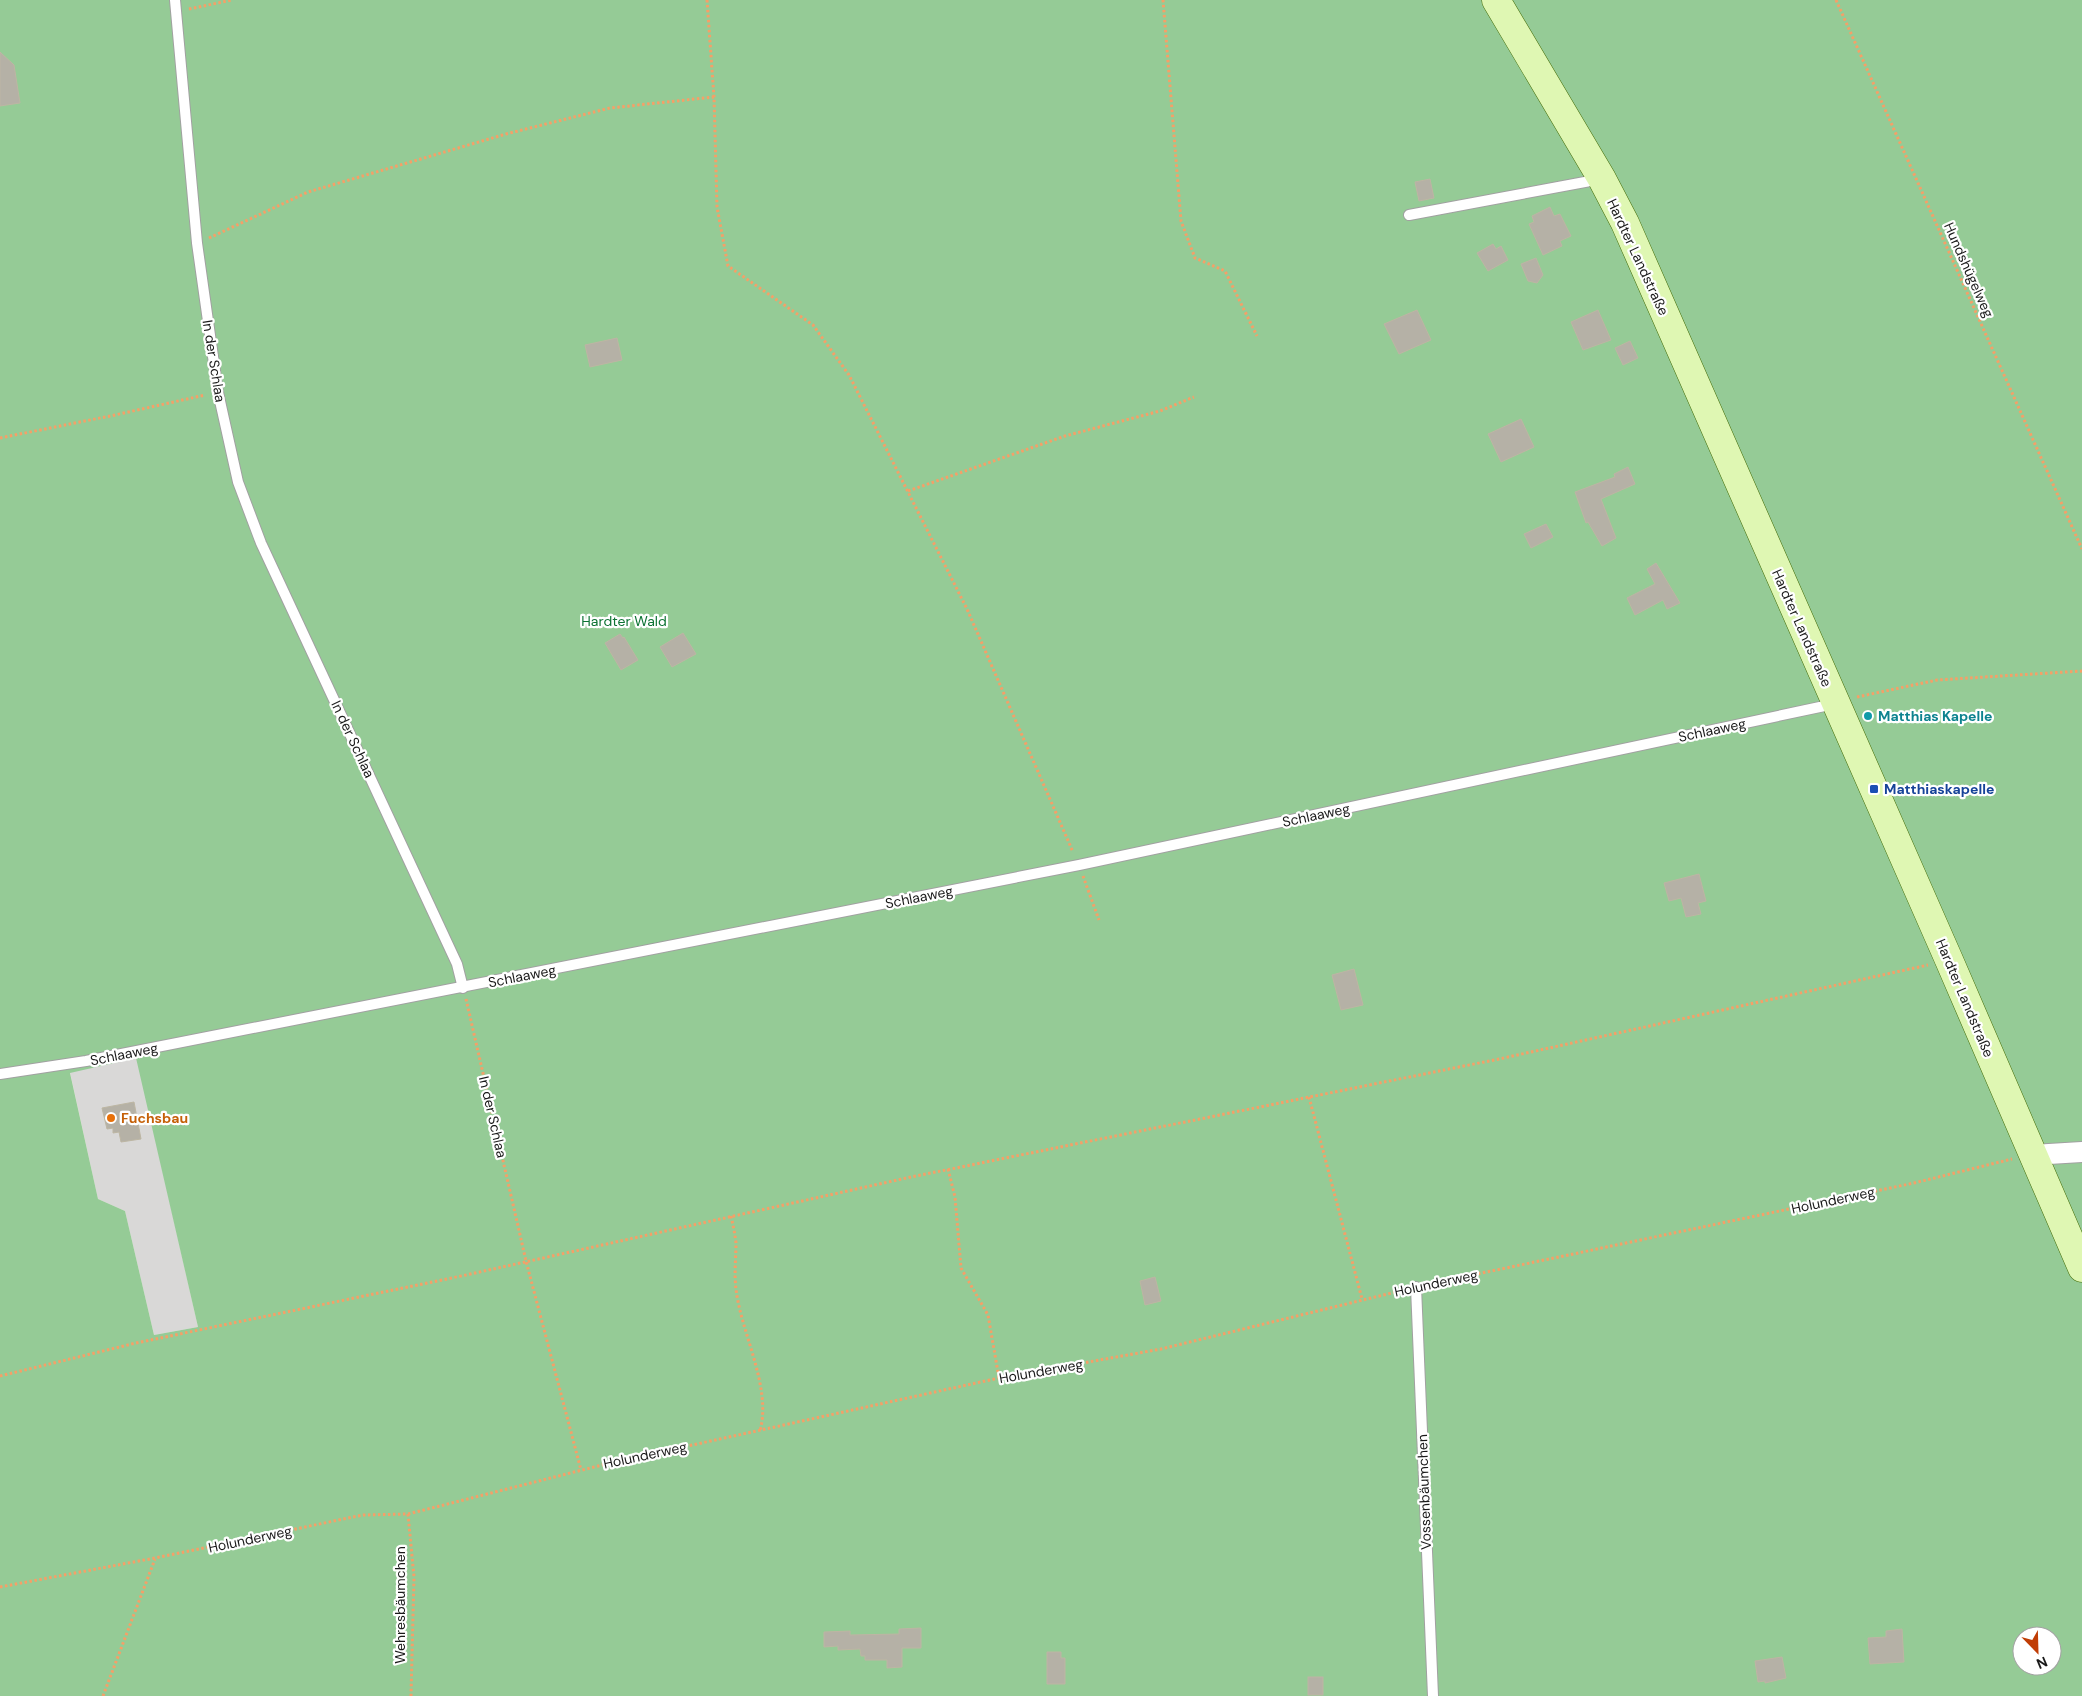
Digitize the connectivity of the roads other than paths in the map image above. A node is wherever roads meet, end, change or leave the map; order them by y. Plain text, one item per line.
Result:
1 (175, 0) edge
2 (1496, 0) edge
3 (1602, 179) junction
4 (1410, 215) dead end
5 (1844, 701) junction
6 (463, 988) junction
7 (0, 1074) edge
8 (2082, 1152) edge
9 (2032, 1155) junction
10 (2082, 1268) edge
11 (1416, 1287) road end
12 (1433, 1696) edge

1 - 6 lane, In der Schlaa
2 - 3 main road, Hardter Landstraße
3 - 4 lane
3 - 5 main road, Hardter Landstraße
5 - 6 lane, Schlaaweg
5 - 9 main road, Hardter Landstraße
6 - 7 lane, Schlaaweg
8 - 9 street
9 - 10 main road, Hardter Landstraße
11 - 12 lane, Vossenbäumchen

